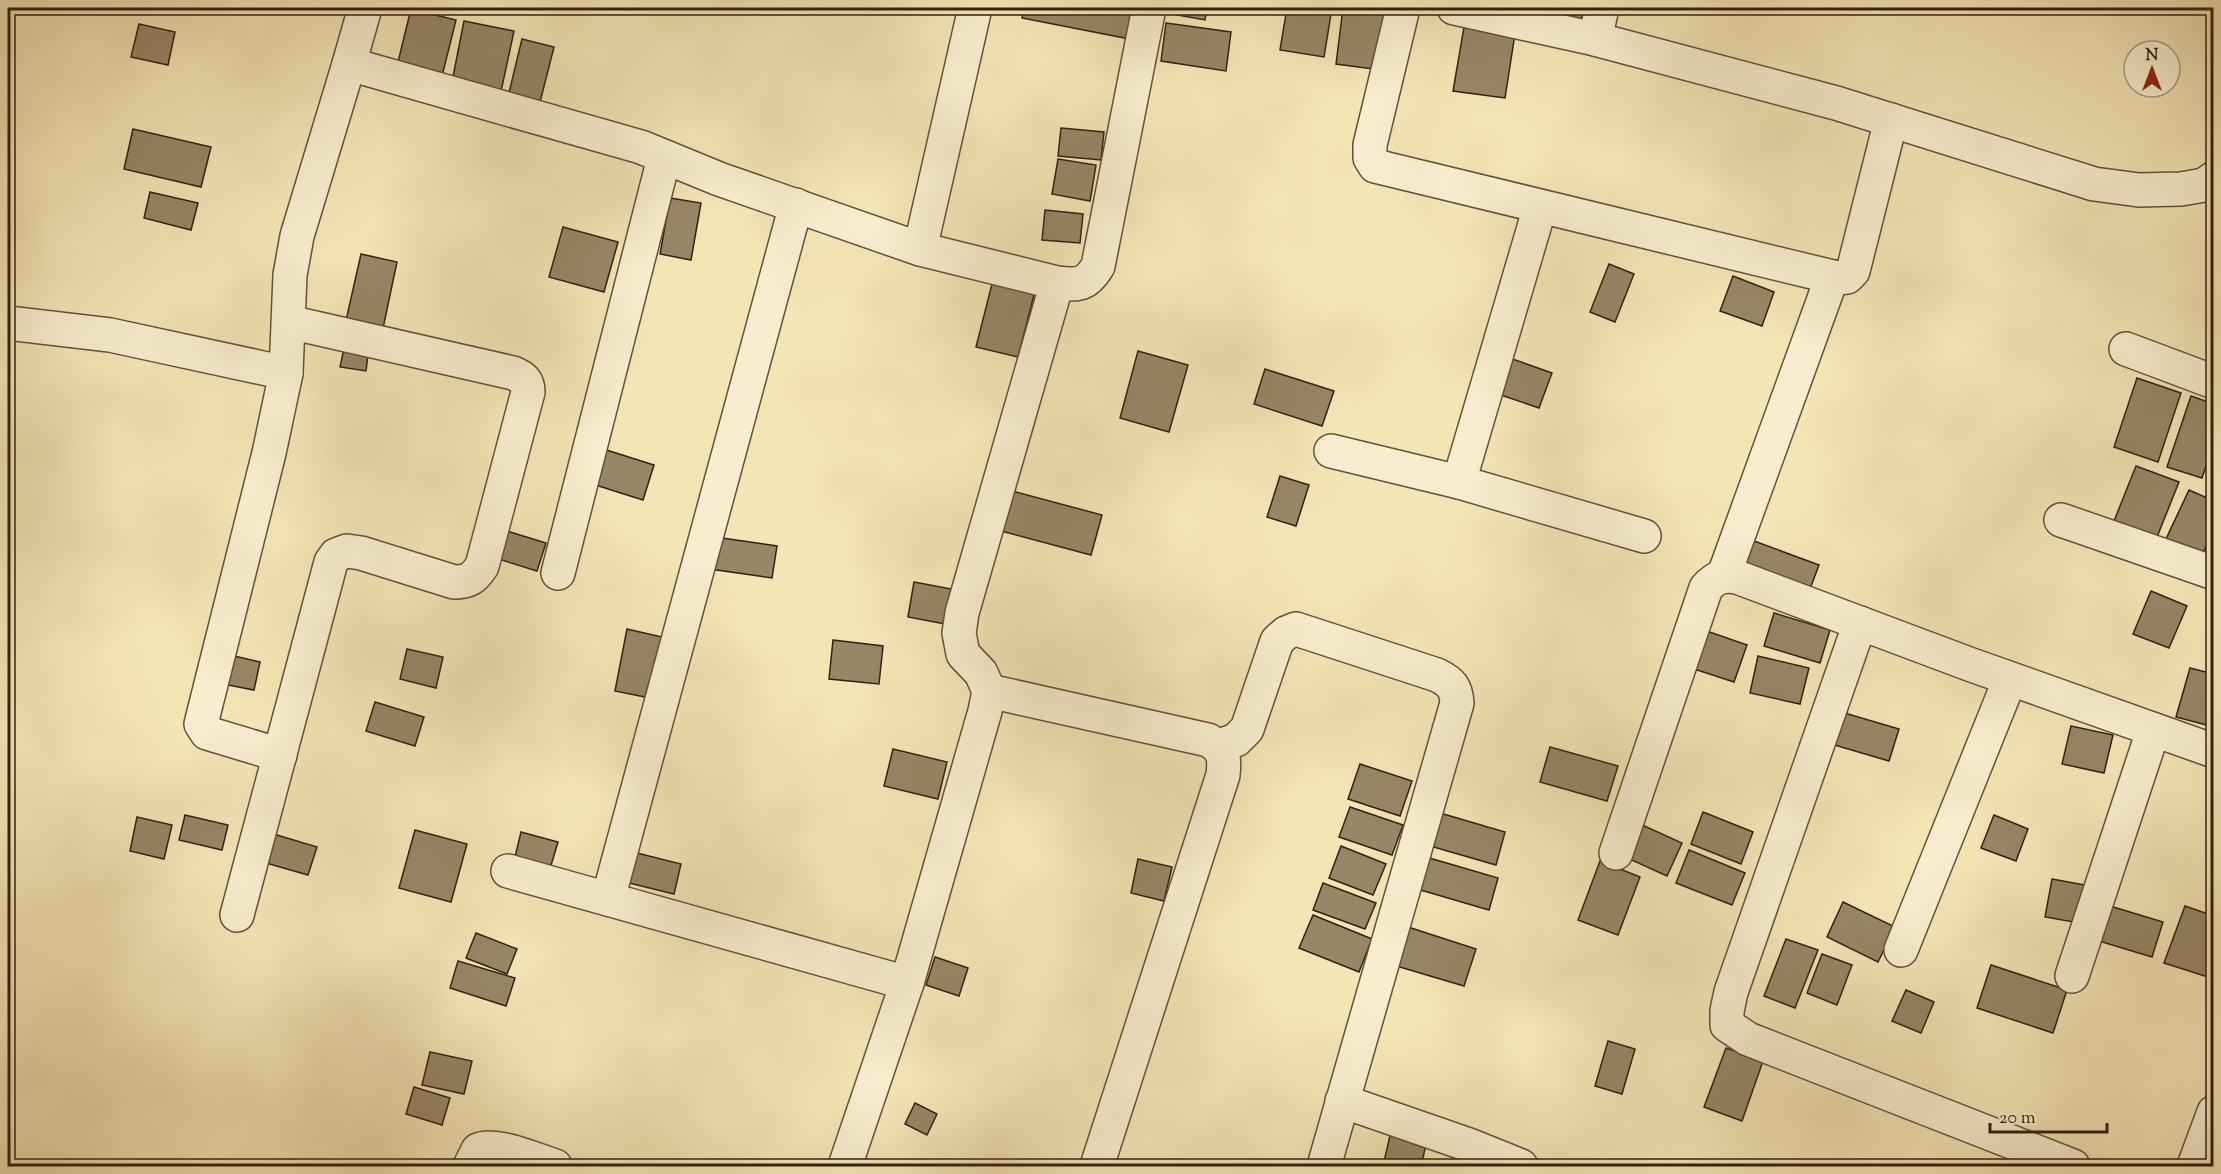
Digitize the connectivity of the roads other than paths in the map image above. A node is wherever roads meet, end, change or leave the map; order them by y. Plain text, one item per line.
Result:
1 (365, 8) edge
2 (975, 8) edge
3 (1149, 8) edge
4 (1404, 8) edge
5 (1454, 8) edge
6 (1602, 8) edge
7 (1595, 39) junction
8 (349, 64) junction
9 (1891, 120) junction
10 (664, 158) junction
11 (2214, 178) edge
12 (796, 205) junction
13 (1540, 207) junction
14 (920, 249) junction
15 (1832, 277) junction
16 (1057, 283) junction
17 (289, 322) junction
18 (8, 323) edge
19 (2126, 349) dead end
20 (286, 373) junction
21 (2214, 382) edge
22 (1331, 451) dead end
23 (1459, 482) junction
24 (2061, 520) dead end
25 (1644, 536) dead end
26 (558, 573) dead end
27 (2214, 573) edge
28 (1724, 575) junction
29 (1860, 623) junction
30 (2010, 679) junction
31 (988, 691) junction
32 (2153, 731) junction
33 (1219, 746) junction
34 (2214, 751) edge
35 (280, 755) junction
36 (1616, 854) dead end
37 (508, 871) dead end
38 (608, 899) junction
39 (237, 915) dead end
40 (1901, 950) dead end
41 (2072, 976) dead end
42 (907, 983) junction
43 (1342, 1101) junction
44 (2214, 1112) edge
45 (470, 1167) edge
46 (555, 1167) edge
47 (845, 1167) edge
48 (1097, 1167) edge
49 (1324, 1167) edge
50 (1521, 1167) edge
51 (2073, 1167) edge
52 (2194, 1167) edge

1 - 8 street
2 - 14 street
3 - 16 street
4 - 13 street
5 - 7 street
6 - 7 street
7 - 9 street
8 - 10 street
8 - 17 street
9 - 11 street
9 - 15 street
10 - 12 street
10 - 26 street
12 - 14 street
12 - 38 street
13 - 15 street
13 - 23 street
14 - 16 street
15 - 28 street
16 - 31 street
17 - 20 street
17 - 35 street
18 - 20 street
19 - 21 street
20 - 35 street
22 - 23 street
23 - 25 street
24 - 27 street
28 - 29 street
28 - 36 street
29 - 30 street
29 - 51 street
30 - 32 street
30 - 40 street
31 - 33 street
31 - 42 street
32 - 34 street
32 - 41 street
33 - 43 street
33 - 48 street
35 - 39 street
37 - 38 street
38 - 42 street
42 - 47 street
43 - 49 street
43 - 50 street
44 - 52 street
45 - 46 street

